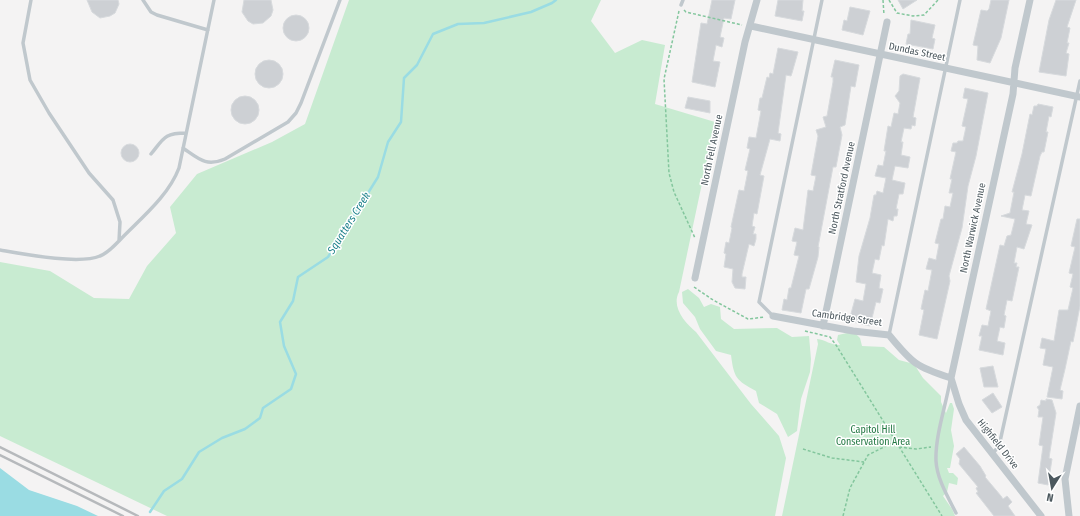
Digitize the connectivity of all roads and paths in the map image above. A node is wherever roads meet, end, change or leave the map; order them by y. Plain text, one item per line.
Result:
1 (31, 0) edge
2 (143, 0) edge
3 (214, 0) edge
4 (340, 0) edge
5 (683, 0) edge
6 (757, 0) edge
7 (822, 0) edge
8 (883, 0) edge
9 (889, 0) edge
10 (938, 0) edge
11 (960, 0) edge
12 (1030, 0) edge
13 (680, 5) junction
14 (952, 11) dead end
15 (957, 12) junction
16 (887, 22) joint
17 (747, 26) junction
18 (208, 30) junction
19 (814, 40) junction
20 (881, 54) junction
21 (945, 69) junction
22 (1080, 81) edge
23 (1014, 83) junction
24 (1078, 97) edge
25 (186, 133) junction
26 (183, 148) junction
27 (151, 154) dead end
28 (696, 240) dead end
29 (119, 241) junction
30 (0, 250) edge
31 (694, 282) joint
32 (773, 316) junction
33 (823, 326) junction
34 (802, 330) dead end
35 (889, 335) junction
36 (951, 378) junction
37 (1080, 406) edge
38 (896, 441) junction
39 (937, 445) junction
40 (900, 447) junction
41 (803, 449) dead end
42 (993, 453) junction
43 (864, 462) junction
44 (956, 513) dead end
45 (843, 516) edge
46 (942, 516) edge
47 (1041, 516) edge
48 (1069, 516) edge

1 - 29 lane
2 - 18 lane
3 - 18 lane
4 - 26 lane
5 - 13 lane
6 - 17 street, North Fell Avenue
7 - 19 lane
8 - 16 path
9 - 10 path
11 - 15 lane
12 - 23 street, North Warwick Avenue
13 - 17 path
13 - 28 path
14 - 15 lane
15 - 21 lane
16 - 20 street, North Stratford Avenue
17 - 19 street, Dundas Street
17 - 31 street, North Fell Avenue
18 - 25 lane
19 - 20 street, Dundas Street
19 - 32 lane
20 - 21 street, Dundas Street
20 - 33 street, North Stratford Avenue
21 - 23 street, Dundas Street
21 - 35 lane
22 - 24 lane
23 - 24 street, Dundas Street
23 - 36 street, North Warwick Avenue
24 - 42 lane
25 - 26 lane
25 - 27 lane
26 - 29 lane
29 - 30 lane
31 - 32 path
32 - 33 street, Cambridge Street
33 - 35 street, Cambridge Street
34 - 38 path
35 - 36 street, Cambridge Street
36 - 39 lane
36 - 42 street, Highfield Drive
37 - 48 street
38 - 40 path
38 - 43 path
39 - 40 path
39 - 44 lane
40 - 46 path
41 - 43 path
42 - 47 street, Highfield Drive
43 - 45 path

